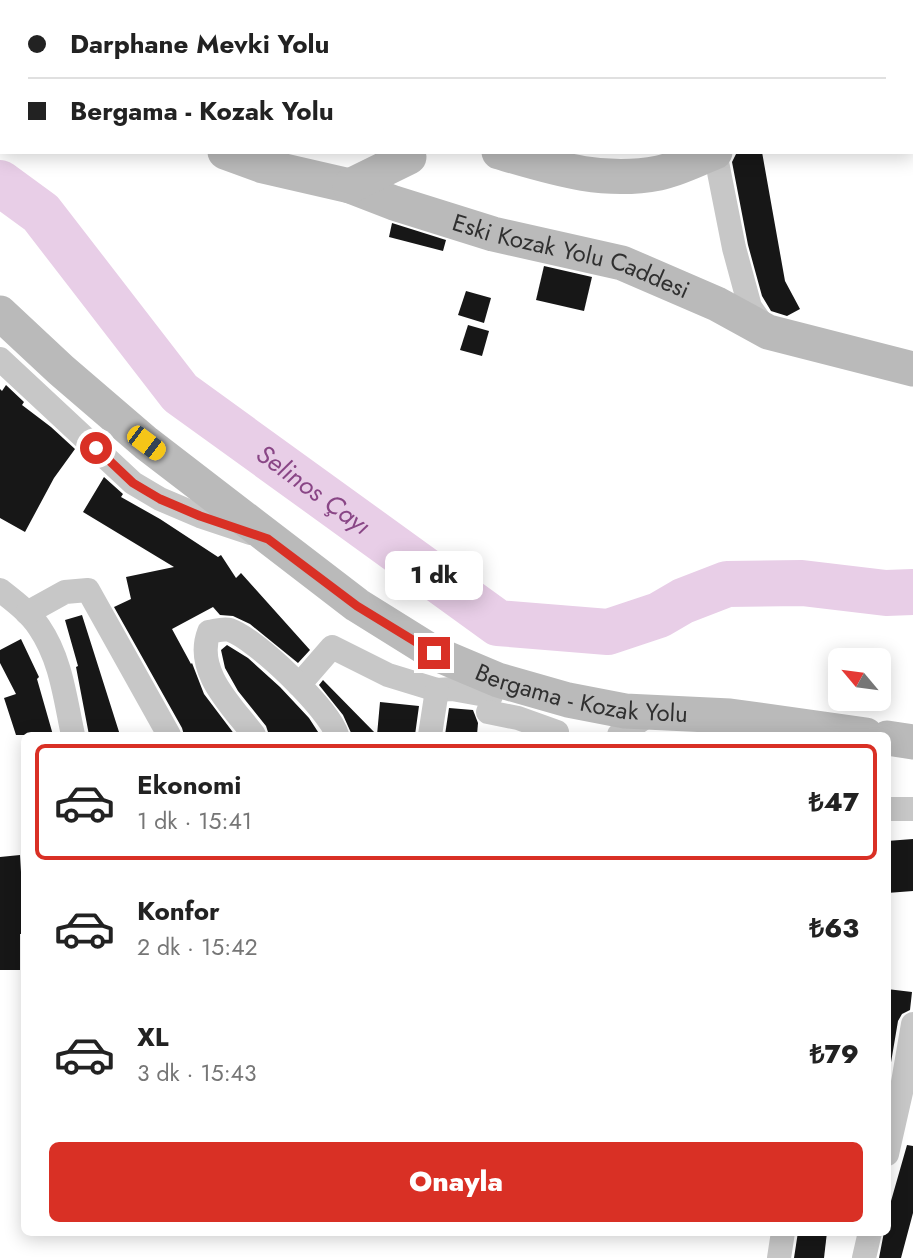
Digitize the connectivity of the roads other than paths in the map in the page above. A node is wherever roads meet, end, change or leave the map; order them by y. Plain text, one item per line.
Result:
1 (230, 154) edge
2 (416, 154) edge
3 (506, 154) edge
4 (710, 154) edge
5 (715, 154) edge
6 (350, 186) junction
7 (394, 203) junction
8 (0, 313) edge
9 (768, 332) junction
10 (0, 359) edge
11 (913, 369) edge
12 (268, 539) junction
13 (0, 590) edge
14 (27, 613) junction
15 (299, 685) junction
16 (436, 690) junction
17 (491, 706) edge
18 (651, 713) junction
19 (72, 732) edge
20 (167, 732) edge
21 (252, 732) edge
22 (336, 732) edge
23 (430, 732) edge
24 (557, 732) dead end
25 (623, 732) edge
26 (845, 732) edge
27 (891, 738) edge
28 (913, 741) edge
29 (891, 809) edge
30 (913, 809) edge
31 (913, 1024) edge
32 (891, 1136) edge
33 (782, 1236) edge
34 (869, 1236) edge
35 (779, 1258) edge
36 (864, 1258) edge

1 - 6 main road, Eski Kozak Yolu Caddesi
2 - 6 main road
2 - 7 main road
3 - 4 main road
5 - 9 street
6 - 7 main road, Eski Kozak Yolu Caddesi
7 - 9 main road, Eski Kozak Yolu Caddesi
8 - 12 main road, Bergama - Kozak Yolu
9 - 11 main road, Eski Kozak Yolu Caddesi
10 - 12 street
12 - 17 main road, Bergama - Kozak Yolu
13 - 14 street
14 - 19 street
14 - 20 street
15 - 16 street
15 - 21 street
15 - 22 street
16 - 17 street
16 - 23 street
17 - 18 main road, Bergama - Kozak Yolu
17 - 24 street
18 - 25 street
18 - 26 main road, Bergama - Kozak Yolu
27 - 28 main road
29 - 30 street
31 - 32 street
33 - 35 street
34 - 36 street

